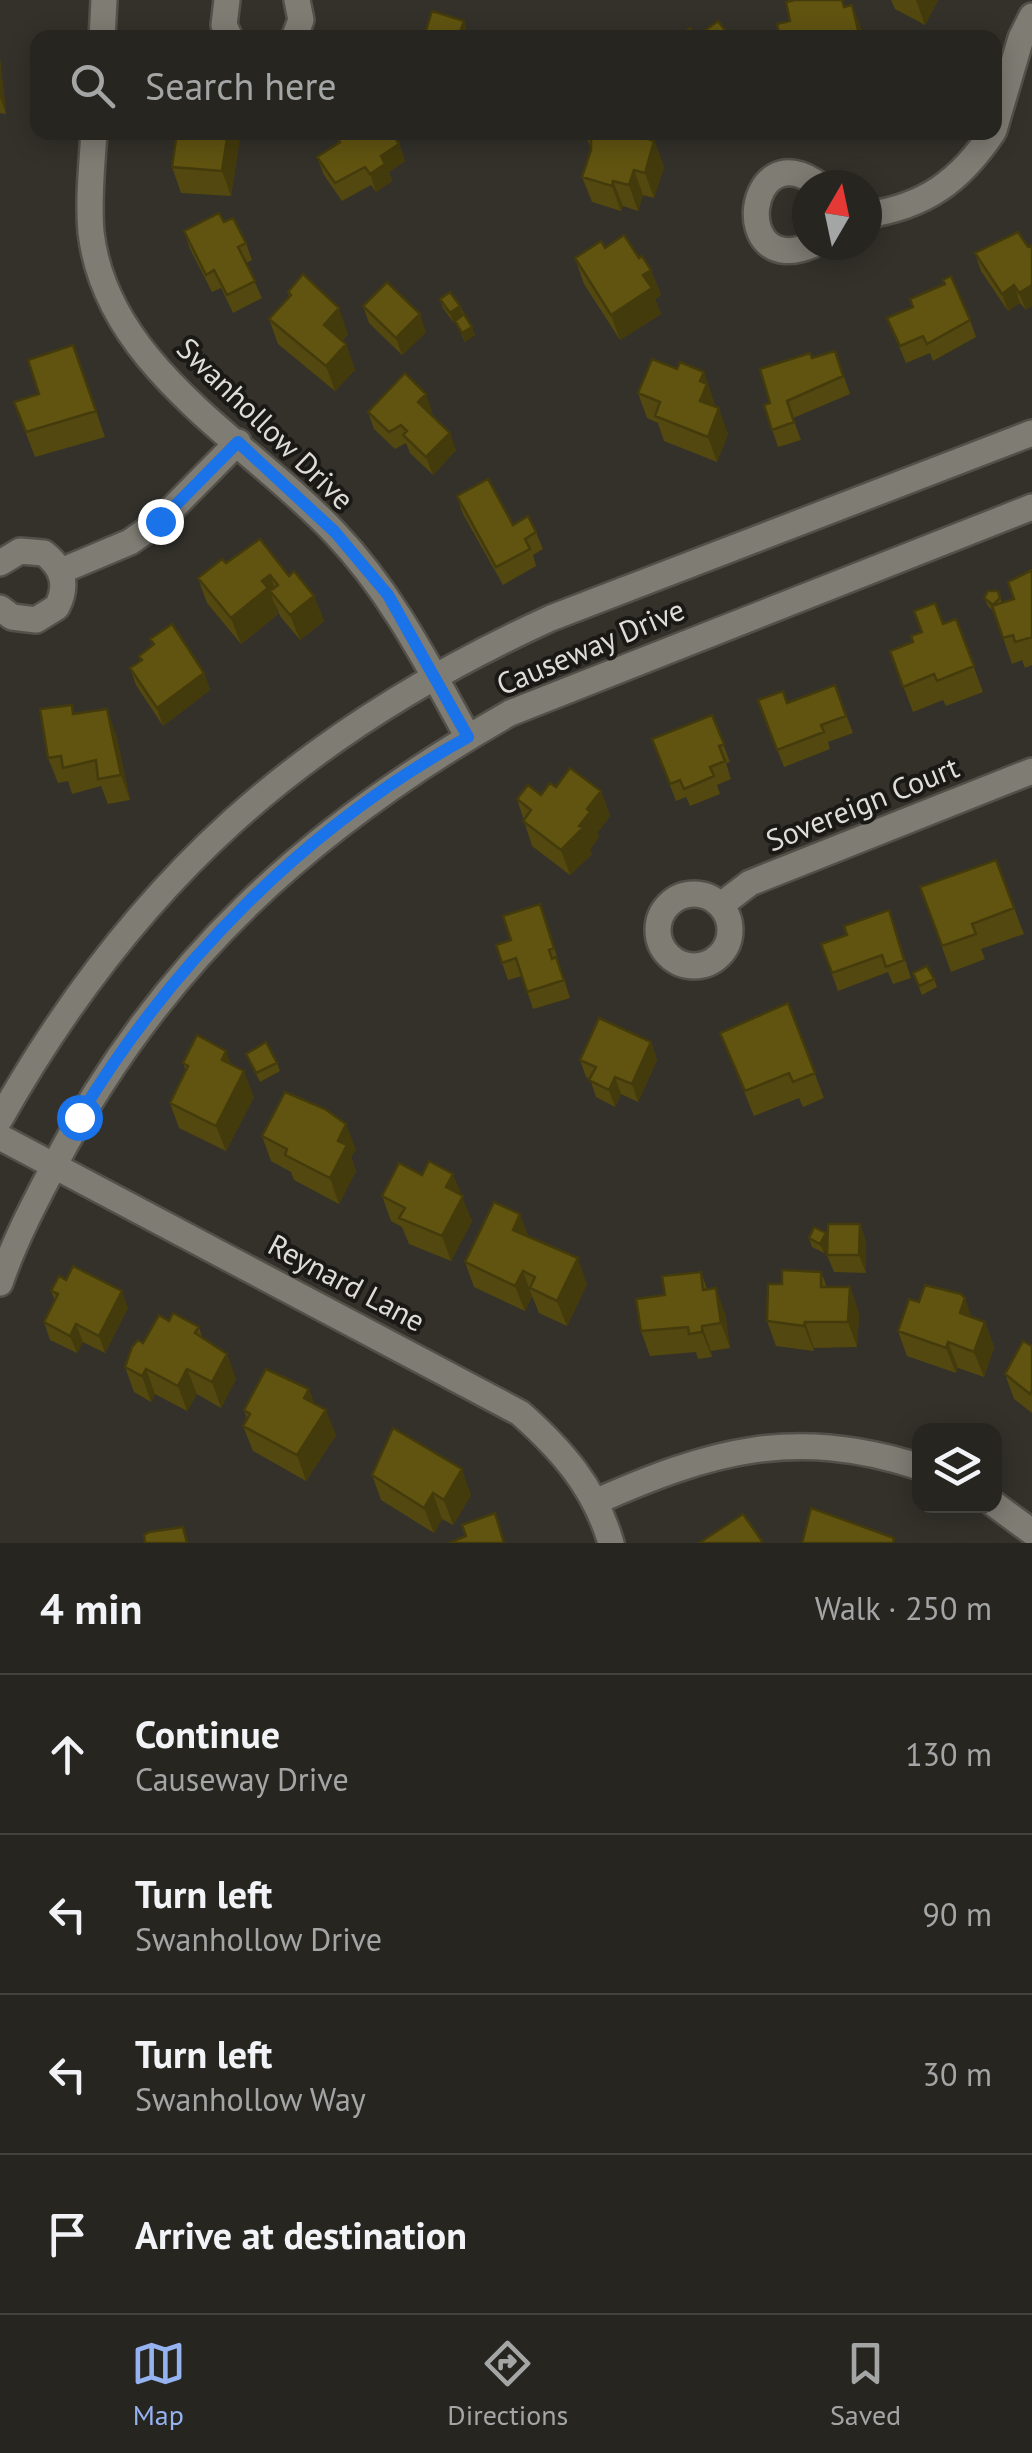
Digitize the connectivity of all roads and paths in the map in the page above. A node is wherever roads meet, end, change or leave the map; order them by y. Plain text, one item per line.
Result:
1 (104, 0) edge
2 (227, 0) edge
3 (297, 0) edge
4 (1032, 16) edge
5 (102, 30) edge
6 (227, 30) edge
7 (297, 30) edge
8 (1002, 103) edge
9 (94, 140) edge
10 (987, 140) edge
11 (792, 176) edge
12 (882, 213) edge
13 (792, 250) edge
14 (1032, 433) edge
15 (238, 442) junction
16 (1032, 507) edge
17 (0, 563) edge
18 (61, 571) junction
19 (0, 608) edge
20 (435, 677) junction
21 (468, 737) junction
22 (1032, 771) edge
23 (721, 905) dead end
24 (0, 1120) edge
25 (0, 1137) edge
26 (54, 1166) junction
27 (0, 1283) edge
28 (912, 1465) edge
29 (595, 1502) junction
30 (1002, 1510) edge
31 (1032, 1532) edge
32 (610, 1543) edge

1 - 5 street
2 - 6 street
3 - 7 street
4 - 8 street
9 - 15 street, Swanhollow Drive
10 - 12 street
11 - 13 street
14 - 20 street, Causeway Drive
15 - 18 street
15 - 20 street, Swanhollow Drive
16 - 21 street, Causeway Drive
17 - 18 street
18 - 19 street
20 - 21 street, Swanhollow Drive
20 - 24 street, Causeway Drive
21 - 26 street, Causeway Drive
22 - 23 street, Sovereign Court
25 - 26 street, Reynard Lane
26 - 27 street, Causeway Drive
26 - 29 street, Reynard Lane
28 - 29 street
29 - 32 street, Reynard Lane
30 - 31 street

